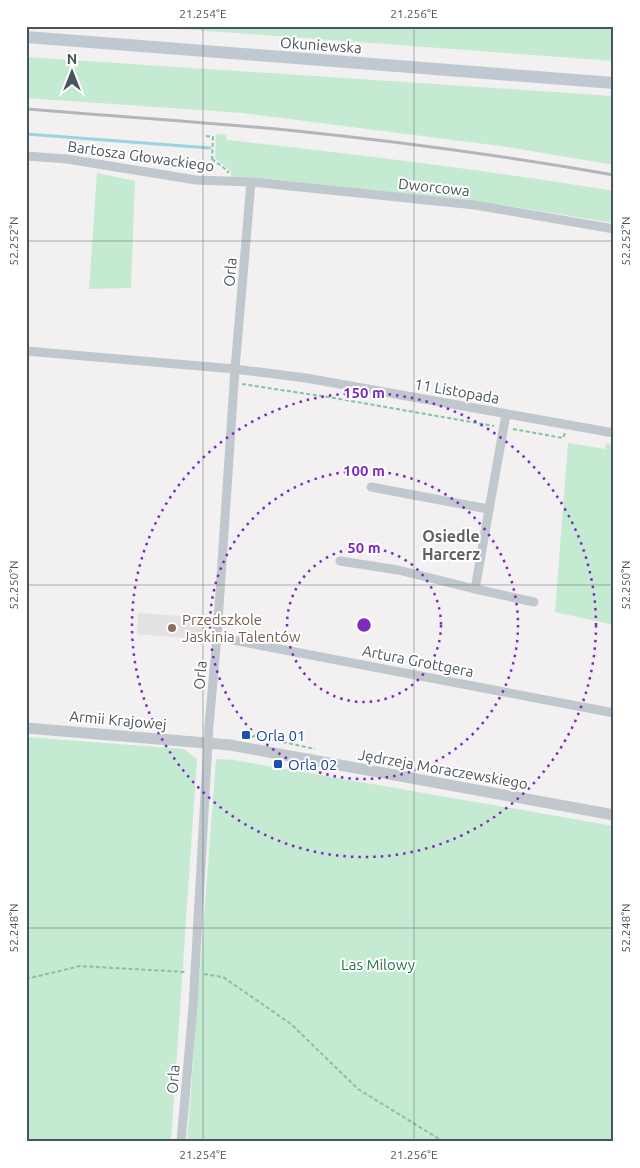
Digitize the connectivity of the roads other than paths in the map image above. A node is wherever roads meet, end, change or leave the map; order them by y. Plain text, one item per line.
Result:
1 (26, 38) edge
2 (614, 83) edge
3 (26, 156) edge
4 (251, 182) junction
5 (614, 229) edge
6 (26, 351) edge
7 (235, 369) junction
8 (506, 414) junction
9 (614, 433) edge
10 (371, 486) dead end
11 (488, 509) junction
12 (340, 561) dead end
13 (475, 590) junction
14 (534, 602) dead end
15 (217, 637) junction
16 (614, 713) edge
17 (26, 728) edge
18 (208, 743) junction
19 (614, 815) edge
20 (181, 1142) edge

1 - 2 main road, Okuniewska
3 - 4 street, Bartosza Głowackiego
4 - 5 street, Dworcowa
4 - 7 street, Orla
6 - 7 street, 11 Listopada
7 - 8 street, 11 Listopada
7 - 15 street, Orla
8 - 9 street, 11 Listopada
8 - 11 street
10 - 11 street
11 - 13 street
12 - 13 street
13 - 14 street
15 - 16 street, Artura Grottgera
15 - 18 street, Orla
17 - 18 street, Armii Krajowej
18 - 19 street, Jędrzeja Moraczewskiego
18 - 20 street, Orla

